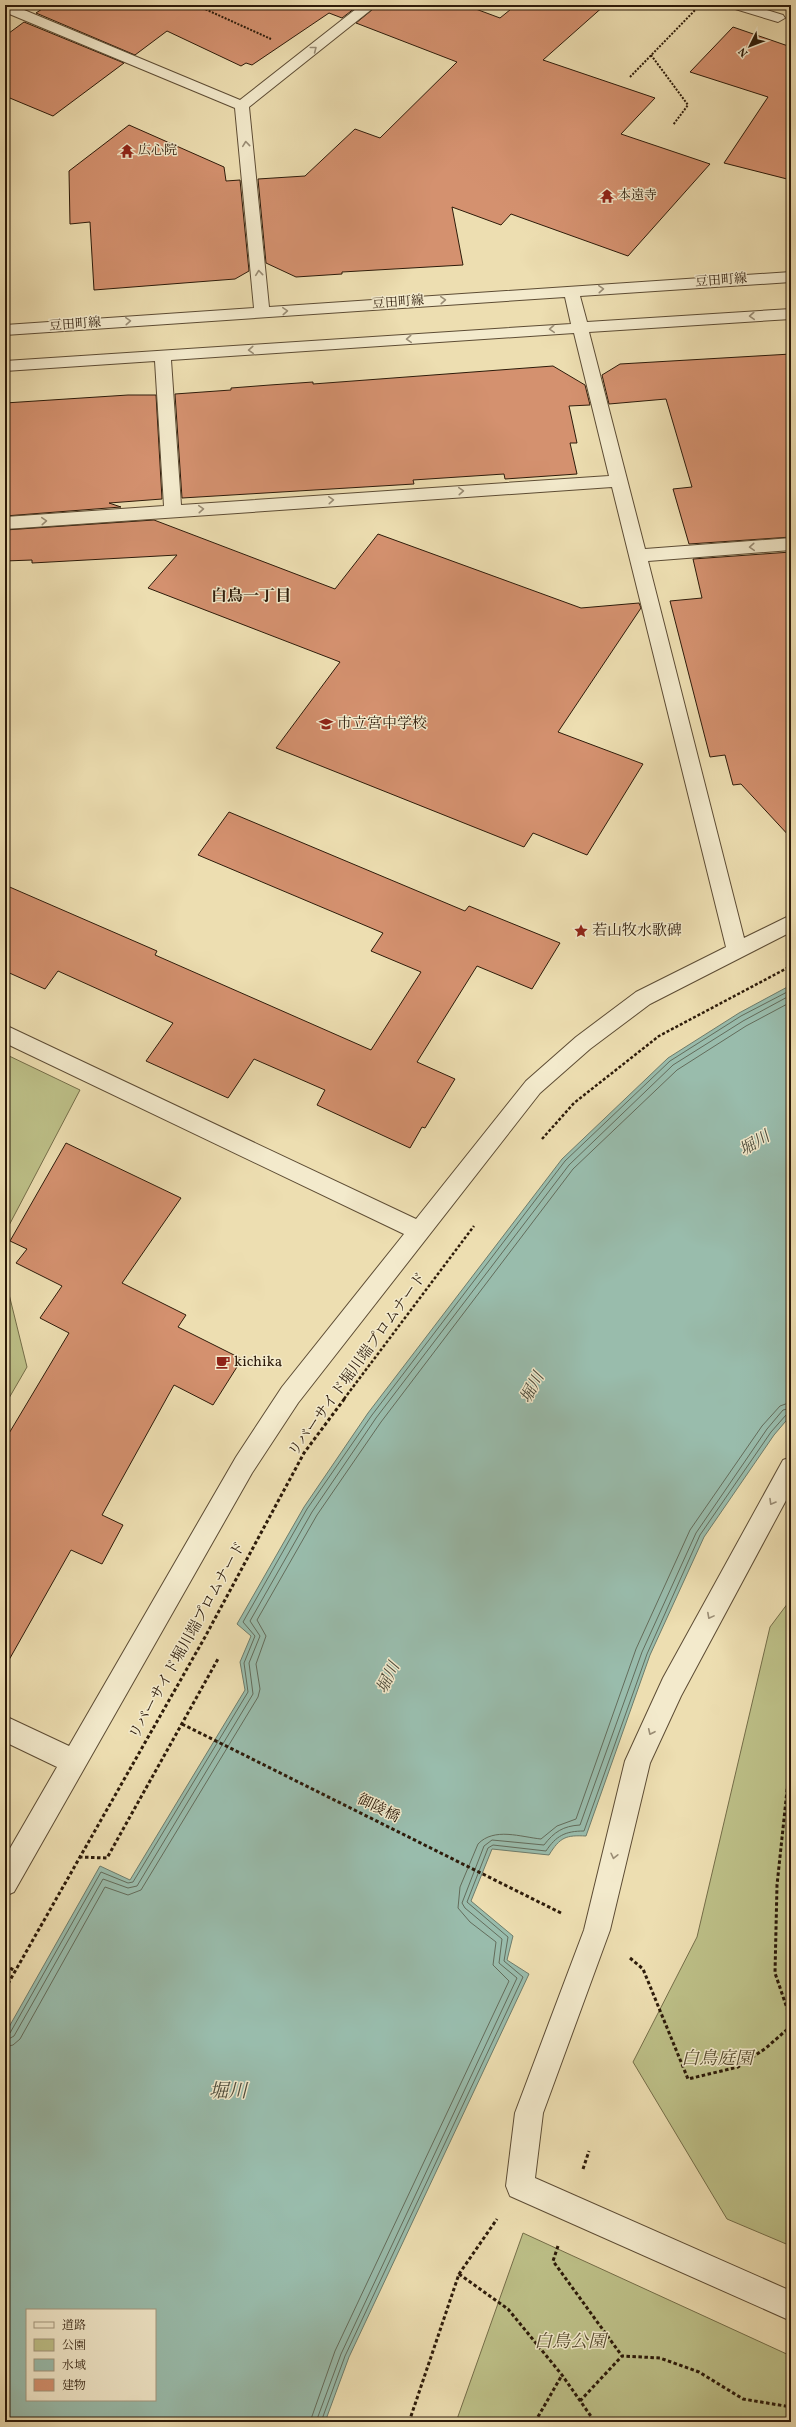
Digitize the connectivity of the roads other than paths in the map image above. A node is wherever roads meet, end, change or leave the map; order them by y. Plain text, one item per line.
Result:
1 (370, 5) edge
2 (737, 5) edge
3 (12, 10) edge
4 (778, 18) dead end
5 (242, 106) junction
6 (791, 277) edge
7 (571, 291) junction
8 (262, 312) junction
9 (791, 314) edge
10 (580, 327) junction
11 (5, 330) edge
12 (163, 356) junction
13 (5, 366) edge
14 (619, 481) junction
15 (173, 511) junction
16 (5, 524) edge
17 (791, 544) edge
18 (637, 556) junction
19 (791, 923) edge
20 (737, 951) junction
21 (5, 1033) edge
22 (419, 1231) junction
23 (791, 1468) edge
24 (5, 1729) edge
25 (76, 1762) junction
26 (5, 1883) edge
27 (791, 2306) edge

5 -> 1 street
2 - 4 street
3 - 5 street
8 -> 5 street
7 -> 6 street, 豆田町線
8 -> 7 street, 豆田町線
7 - 10 street
11 -> 8 street, 豆田町線
9 -> 10 street
10 -> 12 street
10 - 14 street
12 - 13 street
12 - 15 street
15 -> 14 street
14 - 18 street
16 -> 15 street
17 -> 18 street
18 - 20 street
19 - 20 street
20 - 22 street
21 - 22 street
22 - 25 street
23 -> 27 street
24 - 25 street
25 - 26 street

